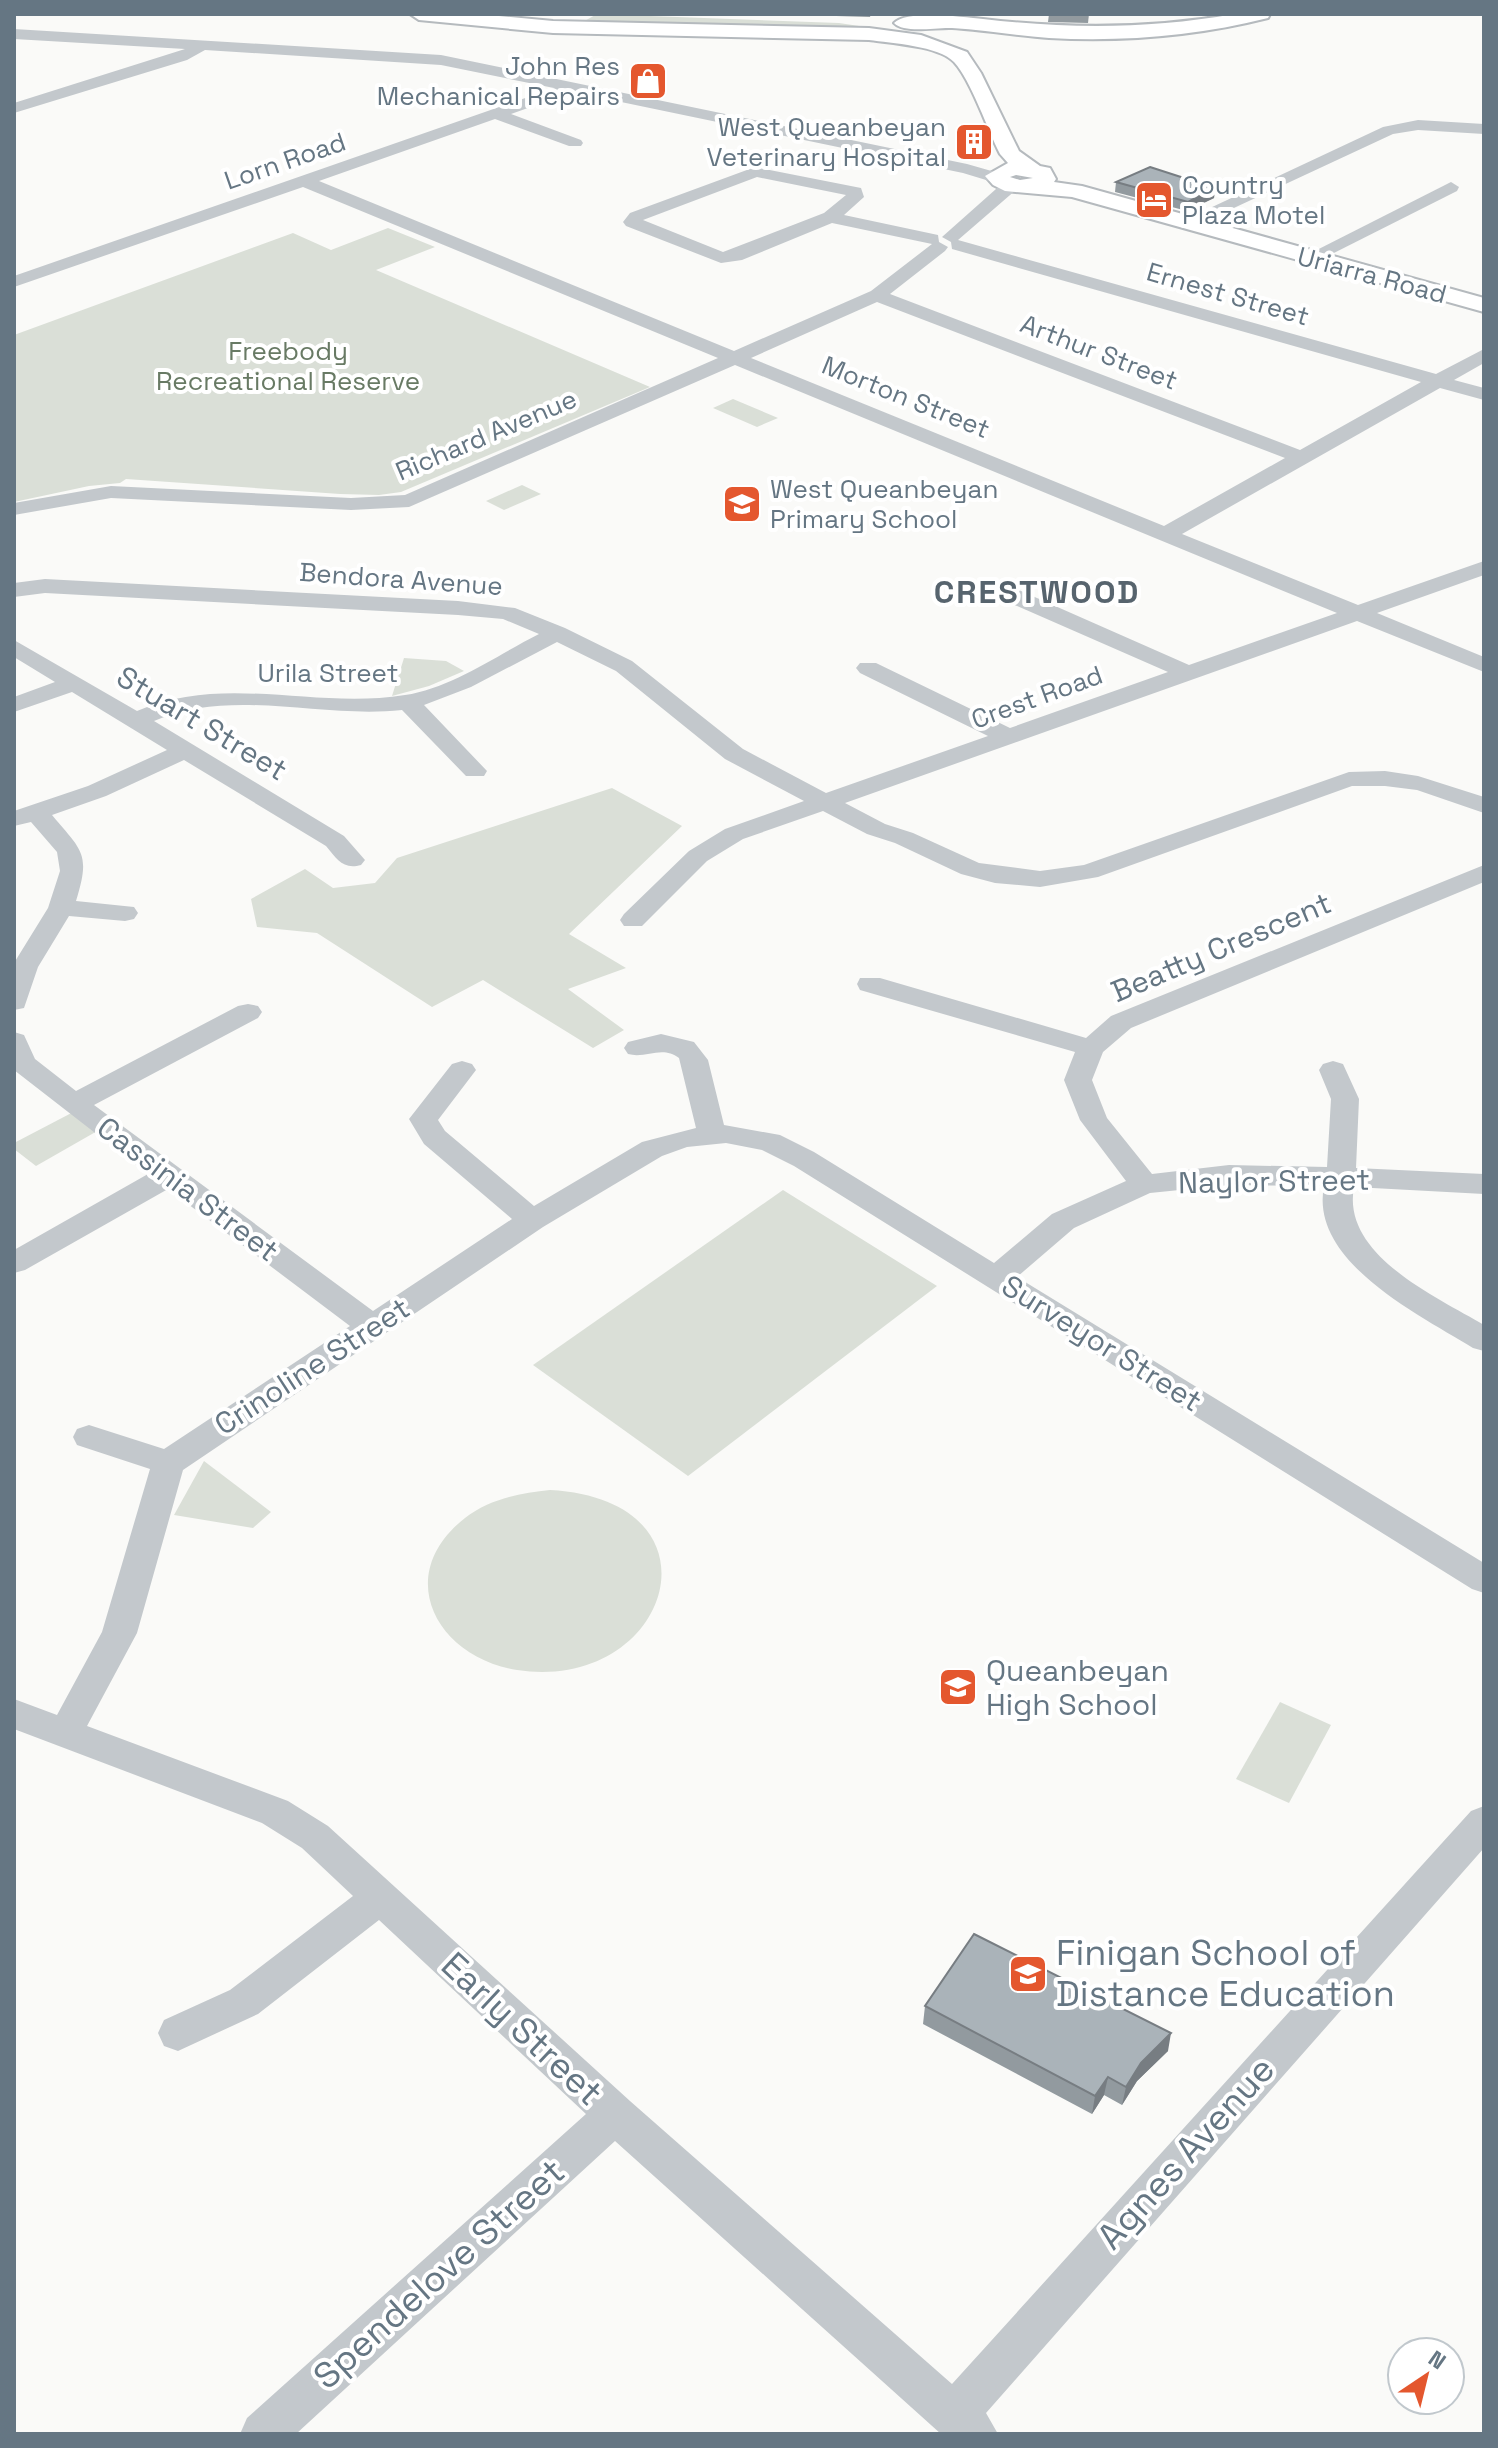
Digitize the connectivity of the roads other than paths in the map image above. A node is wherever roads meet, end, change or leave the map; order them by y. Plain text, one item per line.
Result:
1 (398, 14) edge
2 (419, 14) edge
3 (431, 14) edge
4 (1261, 14) edge
5 (495, 20) edge
6 (974, 27) junction
7 (998, 28) junction
8 (887, 33) junction
9 (14, 34) edge
10 (791, 36) junction
11 (921, 41) junction
12 (204, 44) junction
13 (968, 72) junction
14 (573, 87) junction
15 (14, 108) edge
16 (498, 115) junction
17 (1484, 129) edge
18 (575, 143) dead end
19 (1005, 172) junction
20 (1037, 178) junction
21 (306, 182) junction
22 (1451, 187) dead end
23 (830, 217) junction
24 (1187, 223) junction
25 (945, 242) junction
26 (1310, 258) junction
27 (14, 282) edge
28 (877, 295) junction
29 (1484, 305) edge
30 (1484, 355) edge
31 (735, 357) junction
32 (1438, 381) junction
33 (1484, 394) edge
34 (1303, 458) junction
35 (14, 509) edge
36 (1166, 534) junction
37 (1484, 568) edge
38 (14, 590) edge
39 (1002, 591) dead end
40 (1359, 614) junction
41 (557, 633) junction
42 (14, 647) edge
43 (1484, 665) edge
44 (868, 668) dead end
45 (1188, 673) junction
46 (74, 683) junction
47 (408, 702) junction
48 (14, 705) edge
49 (135, 721) junction
50 (1010, 737) junction
51 (185, 751) junction
52 (475, 771) dead end
53 (827, 801) junction
54 (1484, 806) edge
55 (26, 816) edge
56 (352, 860) dead end
57 (1484, 873) edge
58 (61, 908) junction
59 (125, 913) dead end
60 (633, 920) dead end
61 (20, 967) edge
62 (870, 984) dead end
63 (14, 1002) edge
64 (248, 1012) dead end
65 (638, 1048) dead end
66 (1091, 1048) junction
67 (17, 1056) edge
68 (462, 1070) dead end
69 (1333, 1070) dead end
70 (74, 1104) junction
71 (711, 1134) junction
72 (169, 1175) junction
73 (1341, 1177) junction
74 (1144, 1184) junction
75 (1484, 1184) edge
76 (532, 1220) junction
77 (14, 1263) edge
78 (997, 1277) junction
79 (373, 1327) junction
80 (1484, 1340) edge
81 (89, 1437) dead end
82 (168, 1463) junction
83 (1484, 1580) edge
84 (14, 1714) edge
85 (65, 1734) junction
86 (1484, 1822) edge
87 (379, 1898) junction
88 (178, 2033) dead end
89 (615, 2114) junction
90 (964, 2424) edge
91 (263, 2434) edge

1 - 5 main road
2 - 5 main road
3 - 5 street
4 - 7 main road
5 - 8 main road
5 - 10 main road
6 - 7 main road
6 - 8 main road
6 - 11 main road
7 - 8 main road
8 - 10 main road
8 - 11 main road
8 - 13 main road
9 - 12 street
10 - 13 main road
11 - 13 main road
12 - 14 street
12 - 15 street
13 - 19 main road, Uriarra Road
14 - 16 street, Lorn Road
14 - 19 street
16 - 18 street
16 - 21 street, Lorn Road
17 - 24 street
19 - 20 main road
19 - 20 main road, Uriarra Road
19 - 25 street, Richard Avenue
20 - 24 main road, Uriarra Road
21 - 27 street, Lorn Road
21 - 31 street, Morton Street
22 - 26 street
23 - 23 street
23 - 25 street, Ernest Street
24 - 26 main road, Uriarra Road
25 - 28 street, Richard Avenue
25 - 32 street, Ernest Street
26 - 29 main road, Uriarra Road
28 - 31 street, Richard Avenue
28 - 34 street, Arthur Street
30 - 32 street
31 - 35 street, Richard Avenue
31 - 36 street, Morton Street
32 - 33 street, Ernest Street
32 - 34 street
34 - 36 street
36 - 40 street, Morton Street
37 - 40 street, Crest Road
38 - 41 street, Bendora Avenue
39 - 45 street
40 - 43 street, Morton Street
40 - 45 street, Crest Road
41 - 47 street, Urila Street
41 - 53 street, Bendora Avenue
42 - 46 street, Stuart Street
44 - 50 street
45 - 50 street, Crest Road
46 - 48 street
46 - 49 street, Stuart Street
47 - 49 street, Urila Street
47 - 52 street
49 - 51 street, Stuart Street
50 - 53 street, Crest Road
51 - 55 street
51 - 56 street, Stuart Street
53 - 54 street, Bendora Avenue
53 - 60 street, Crest Road
55 - 58 street
57 - 66 street, Beatty Crescent
58 - 59 street
58 - 61 street
61 - 63 street
62 - 66 street
64 - 70 street
65 - 71 street
66 - 74 street
67 - 70 street, Cassinia Street
68 - 76 street
69 - 73 street
70 - 72 street, Cassinia Street
71 - 76 street, Crinoline Street
71 - 78 street, Surveyor Street
72 - 77 street
72 - 79 street, Cassinia Street
73 - 74 street, Naylor Street
73 - 75 street, Naylor Street
73 - 80 street
74 - 78 street, Naylor Street
76 - 79 street, Crinoline Street
78 - 83 street, Surveyor Street
79 - 82 street, Crinoline Street
81 - 82 street
82 - 85 street
84 - 85 street, Early Street
85 - 87 street, Early Street
86 - 90 street, Agnes Avenue
87 - 88 street
87 - 89 street, Early Street
89 - 90 street, Early Street
89 - 91 street, Spendelove Street

